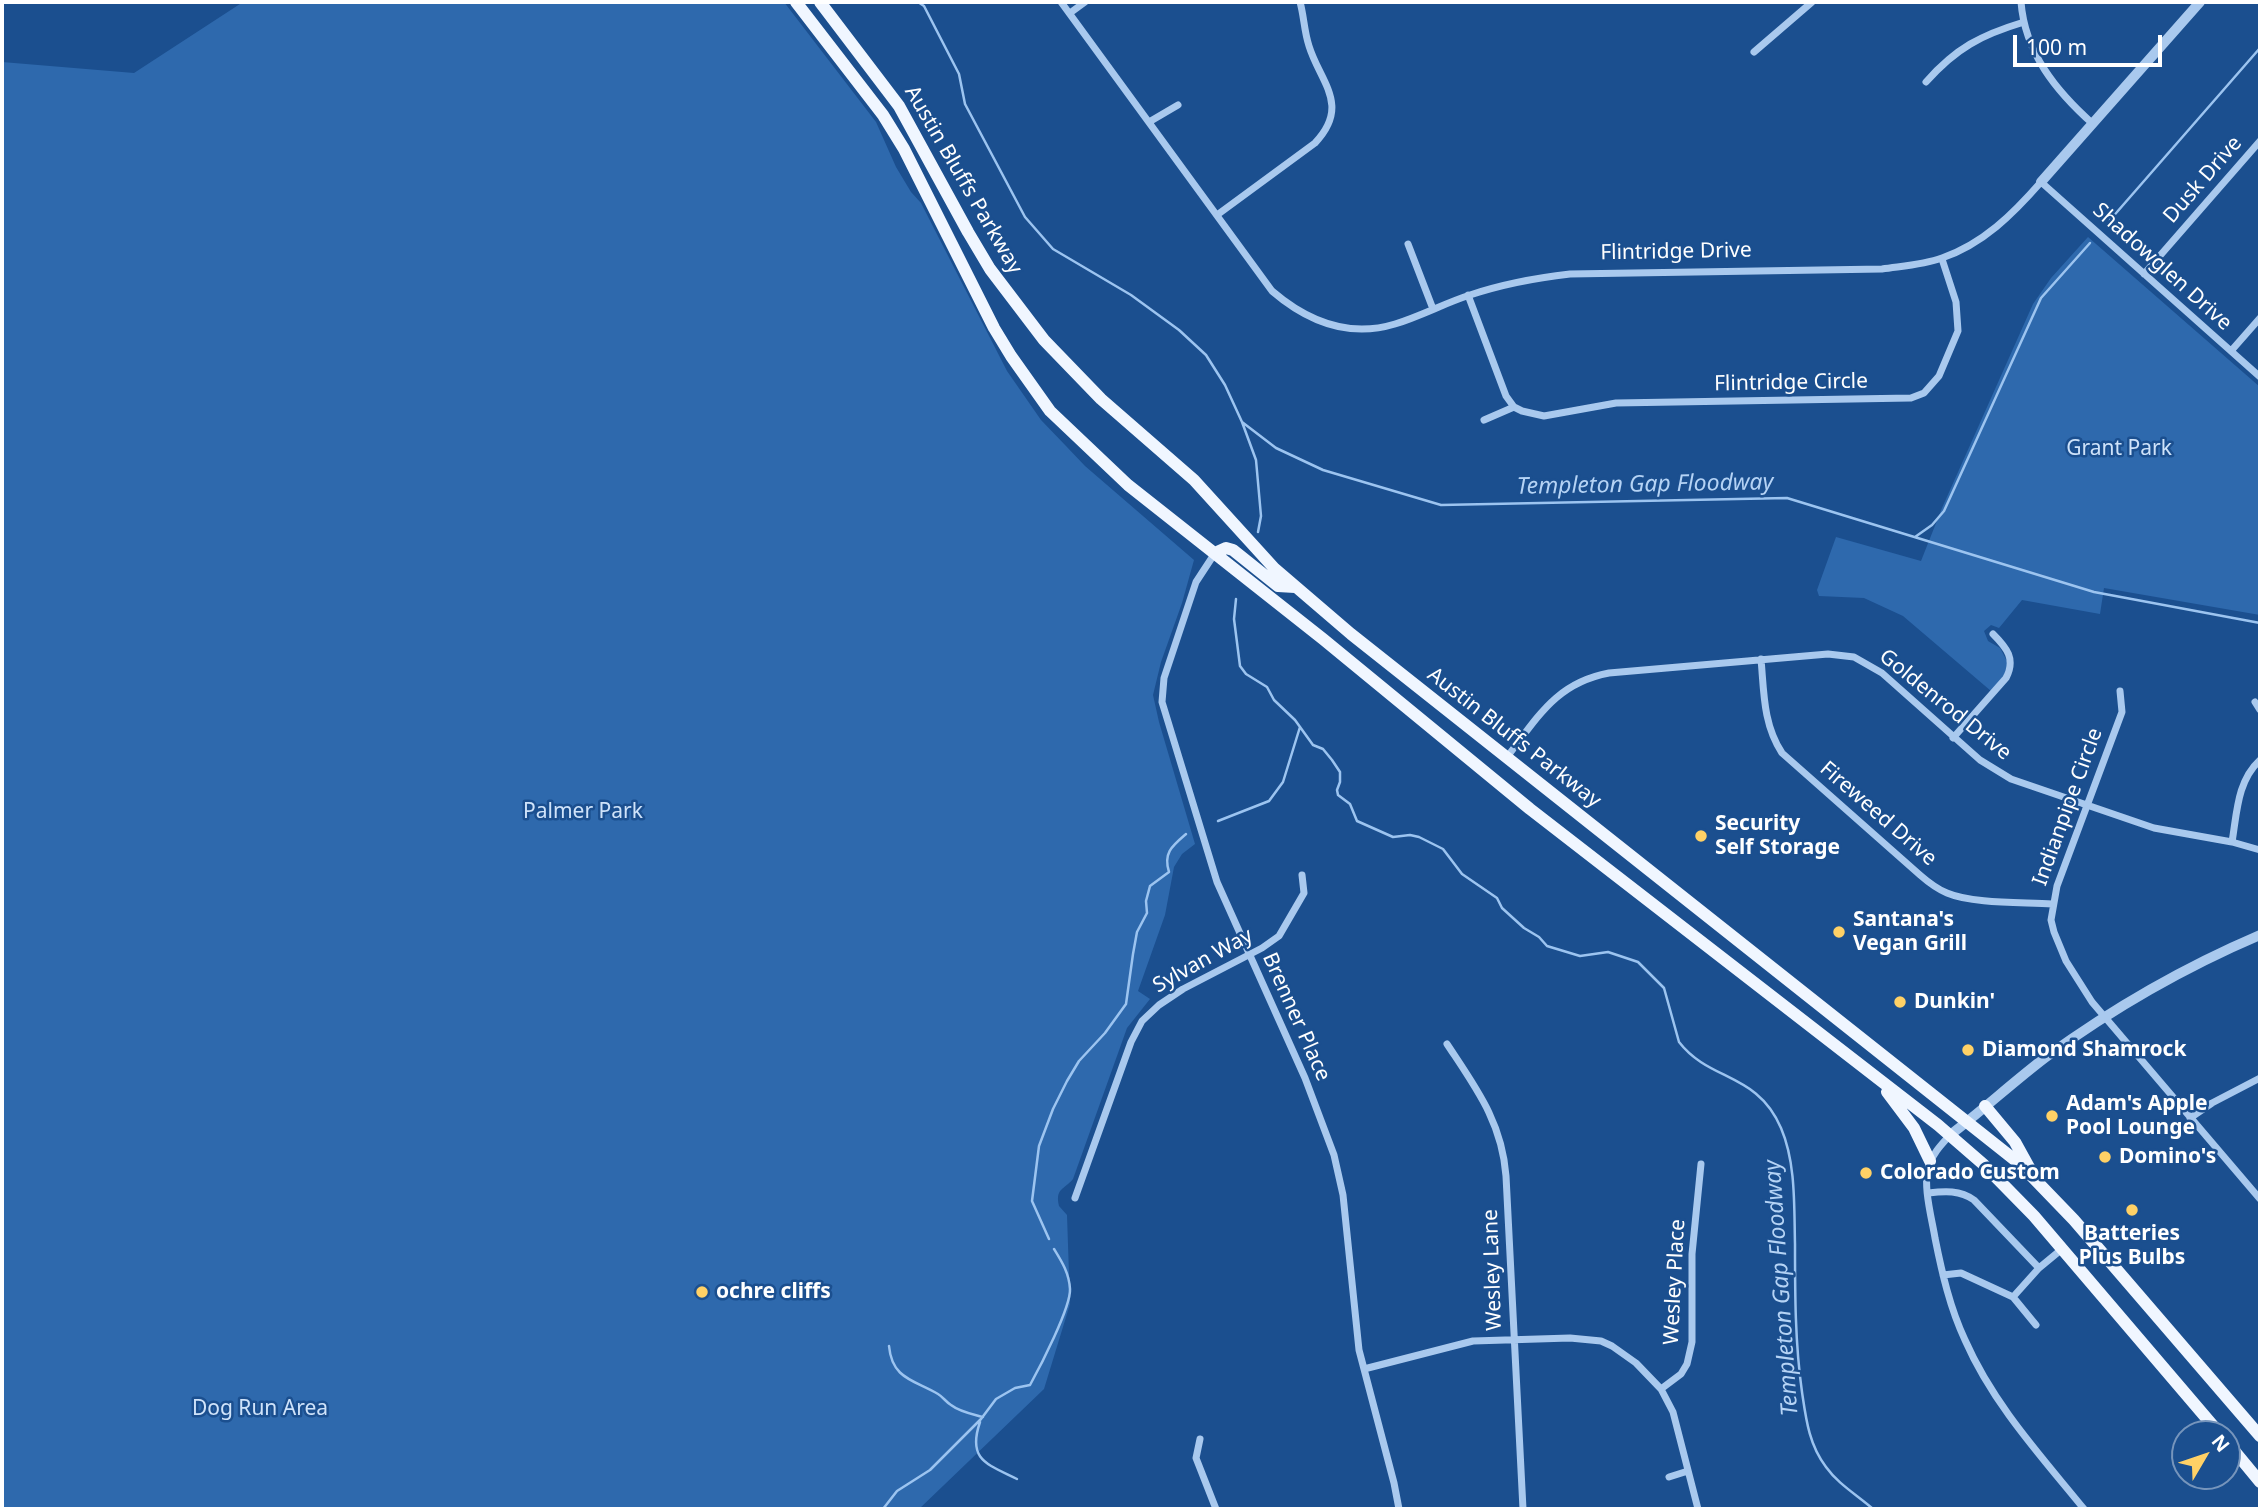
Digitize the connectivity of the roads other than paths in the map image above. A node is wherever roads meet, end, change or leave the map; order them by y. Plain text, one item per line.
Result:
1 (796, 2) edge
2 (820, 2) edge
3 (1060, 2) edge
4 (1085, 2) edge
5 (1300, 2) edge
6 (1812, 2) edge
7 (2021, 2) edge
8 (2200, 2) edge
9 (1070, 13) junction
10 (2024, 22) junction
11 (1754, 52) dead end
12 (1926, 82) dead end
13 (1178, 105) dead end
14 (1149, 121) junction
15 (2093, 124) junction
16 (2260, 141) edge
17 (2041, 182) junction
18 (1217, 215) junction
19 (1408, 244) dead end
20 (1941, 259) junction
21 (2144, 274) junction
22 (1468, 295) junction
23 (1433, 309) junction
24 (2260, 318) edge
25 (2231, 351) junction
26 (2260, 377) edge
27 (1514, 407) junction
28 (1484, 420) dead end
29 (1215, 553) junction
30 (1295, 587) junction
31 (1993, 634) dead end
32 (1762, 659) junction
33 (2120, 691) dead end
34 (2255, 702) dead end
35 (2260, 710) edge
36 (1953, 738) junction
37 (1507, 757) junction
38 (2260, 760) edge
39 (2087, 805) junction
40 (2232, 842) junction
41 (2260, 850) edge
42 (1303, 875) dead end
43 (2052, 904) junction
44 (2260, 935) edge
45 (1249, 954) junction
46 (2105, 1018) junction
47 (1447, 1044) dead end
48 (1874, 1076) junction
49 (2260, 1078) edge
50 (1985, 1106) junction
51 (2190, 1118) junction
52 (1968, 1121) junction
53 (1950, 1135) junction
54 (1930, 1161) junction
55 (1701, 1164) dead end
56 (2034, 1177) junction
57 (1928, 1193) junction
58 (1075, 1198) dead end
59 (2260, 1199) edge
60 (2062, 1249) junction
61 (2039, 1268) junction
62 (1943, 1275) junction
63 (2013, 1297) junction
64 (2036, 1325) dead end
65 (1513, 1339) junction
66 (1364, 1369) junction
67 (1661, 1389) junction
68 (2208, 1420) edge
69 (2260, 1436) edge
70 (1200, 1440) dead end
71 (2241, 1459) edge
72 (1688, 1471) junction
73 (1669, 1476) dead end
74 (2260, 1482) edge
75 (1216, 1509) edge
76 (1399, 1509) edge
77 (1523, 1509) edge
78 (1698, 1509) edge
79 (2084, 1509) edge

1 - 29 main road, Austin Bluffs Parkway
2 - 30 main road, Austin Bluffs Parkway
3 - 9 street, Flintridge Drive
4 - 9 street
5 - 18 street
6 - 11 street
7 - 10 street
8 - 15 street, Flintridge Drive
9 - 14 street, Flintridge Drive
10 - 12 street
10 - 15 street
13 - 14 street
14 - 18 street, Flintridge Drive
15 - 17 street, Flintridge Drive
16 - 21 street, Dusk Drive
17 - 20 street, Flintridge Drive
17 - 21 street, Shadowglen Drive
18 - 23 street, Flintridge Drive
19 - 23 street
20 - 22 street, Flintridge Drive
20 - 27 street, Flintridge Circle
21 - 25 street, Shadowglen Drive
22 - 23 street, Flintridge Drive
22 - 27 street
24 - 25 street
25 - 26 street, Shadowglen Drive
27 - 28 street
29 - 30 main road
29 - 45 street, Brenner Place
29 - 48 main road, Austin Bluffs Parkway
30 - 37 main road, Austin Bluffs Parkway
31 - 36 street
32 - 36 street, Goldenrod Drive
32 - 37 street, Goldenrod Drive
32 - 43 street, Fireweed Drive
33 - 39 street, Indianpipe Circle
34 - 35 street
36 - 39 street, Goldenrod Drive
37 - 52 main road, Austin Bluffs Parkway
38 - 40 street
39 - 40 street, Goldenrod Drive
39 - 43 street, Indianpipe Circle
40 - 41 street, Goldenrod Drive
42 - 45 street, Sylvan Way
43 - 46 street, Indianpipe Circle
44 - 46 street
45 - 58 street, Sylvan Way
45 - 66 street, Brenner Place
46 - 50 street
46 - 51 street, Indianpipe Circle
47 - 65 street, Wesley Lane
48 - 53 main road, Austin Bluffs Parkway
48 - 54 main road
49 - 51 street
50 - 52 street
50 - 56 main road
51 - 59 street, Indianpipe Circle
52 - 53 street
52 - 56 main road, Austin Bluffs Parkway
53 - 54 street
53 - 60 main road, Austin Bluffs Parkway
54 - 57 street
55 - 67 street, Wesley Place
56 - 69 main road, Austin Bluffs Parkway
57 - 61 street
57 - 62 street
60 - 61 street
60 - 68 main road, Austin Bluffs Parkway
61 - 63 street
62 - 63 street
62 - 79 street
63 - 64 street
65 - 66 street
65 - 67 street
65 - 77 street, Wesley Lane
66 - 76 street, Brenner Place
67 - 72 street
70 - 75 street
71 - 74 main road
72 - 73 street
72 - 78 street

